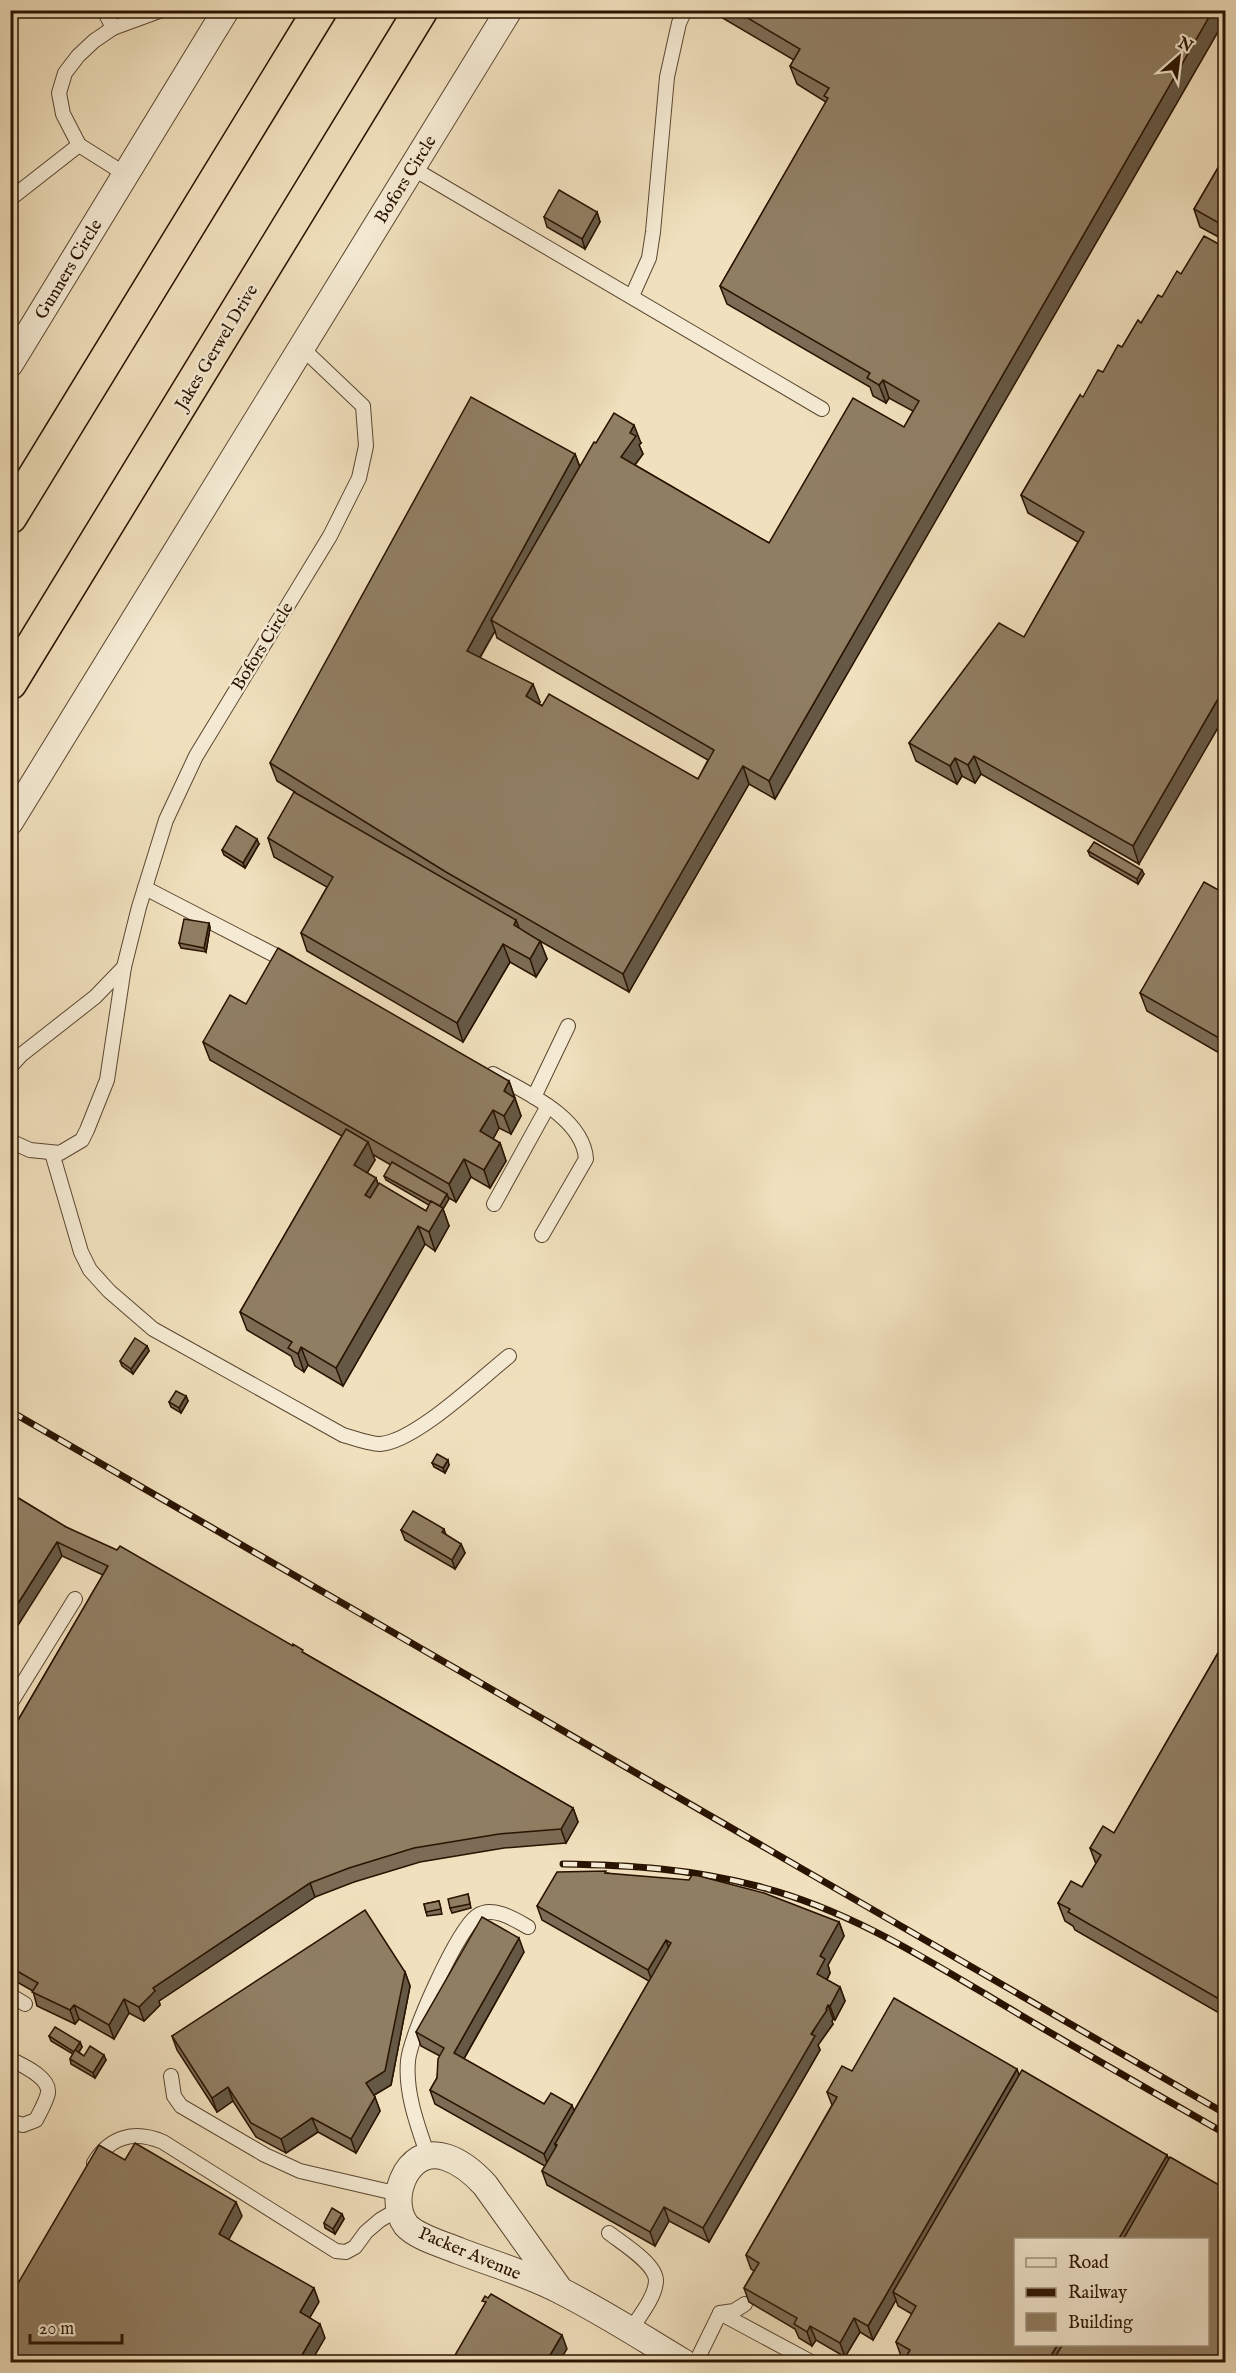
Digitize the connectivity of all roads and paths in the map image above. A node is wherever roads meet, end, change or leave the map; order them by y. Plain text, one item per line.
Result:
1 (104, 10) edge
2 (162, 10) edge
3 (226, 10) edge
4 (320, 10) edge
5 (421, 10) edge
6 (509, 10) edge
7 (685, 10) edge
8 (113, 28) junction
9 (79, 145) junction
10 (412, 168) junction
11 (125, 174) junction
12 (10, 199) edge
13 (632, 296) junction
14 (301, 347) junction
15 (10, 364) edge
16 (822, 410) dead end
17 (10, 517) edge
18 (10, 683) edge
19 (10, 822) edge
20 (145, 888) junction
21 (124, 967) junction
22 (301, 969) edge
23 (568, 1026) dead end
24 (10, 1067) edge
25 (484, 1069) edge
26 (534, 1097) junction
27 (549, 1106) junction
28 (10, 1141) edge
29 (52, 1153) junction
30 (494, 1204) dead end
31 (542, 1235) dead end
32 (509, 1356) dead end
33 (75, 1599) dead end
34 (10, 1704) edge
35 (528, 1927) dead end
36 (10, 1995) edge
37 (25, 2004) dead end
38 (10, 2059) edge
39 (171, 2076) dead end
40 (10, 2121) edge
41 (428, 2156) junction
42 (87, 2174) edge
43 (399, 2202) junction
44 (609, 2233) edge
45 (560, 2290) junction
46 (745, 2304) edge
47 (720, 2313) junction
48 (630, 2331) junction
49 (655, 2355) edge
50 (683, 2362) edge
51 (696, 2362) edge
52 (811, 2362) edge

1 - 8 lane
2 - 8 lane
3 - 11 street, Gunners Circle
4 - 17 highway
5 - 18 highway, Jakes Gerwel Drive
6 - 10 street, Bofors Circle
7 - 13 lane
8 - 9 lane
9 - 11 lane
9 - 12 lane
10 - 13 lane
10 - 14 street, Bofors Circle
11 - 15 street, Gunners Circle
13 - 16 lane
14 - 19 street, Bofors Circle
14 - 20 lane, Bofors Circle
20 - 21 lane, Bofors Circle
20 - 22 lane
21 - 24 lane, Bofors Circle
21 - 29 lane, Bofors Circle
23 - 26 lane
25 - 26 lane
26 - 27 lane
27 - 30 lane
27 - 31 lane
28 - 29 lane
29 - 32 lane
33 - 34 lane
35 - 41 lane
36 - 37 lane
38 - 40 lane
39 - 43 lane
41 - 43 street
41 - 45 street, Packer Avenue
42 - 43 lane
43 - 45 street, Packer Avenue
44 - 48 lane
45 - 48 street, Packer Avenue
46 - 47 lane
47 - 51 lane
47 - 52 lane
48 - 49 street, Packer Avenue
49 - 50 street, Packer Avenue

